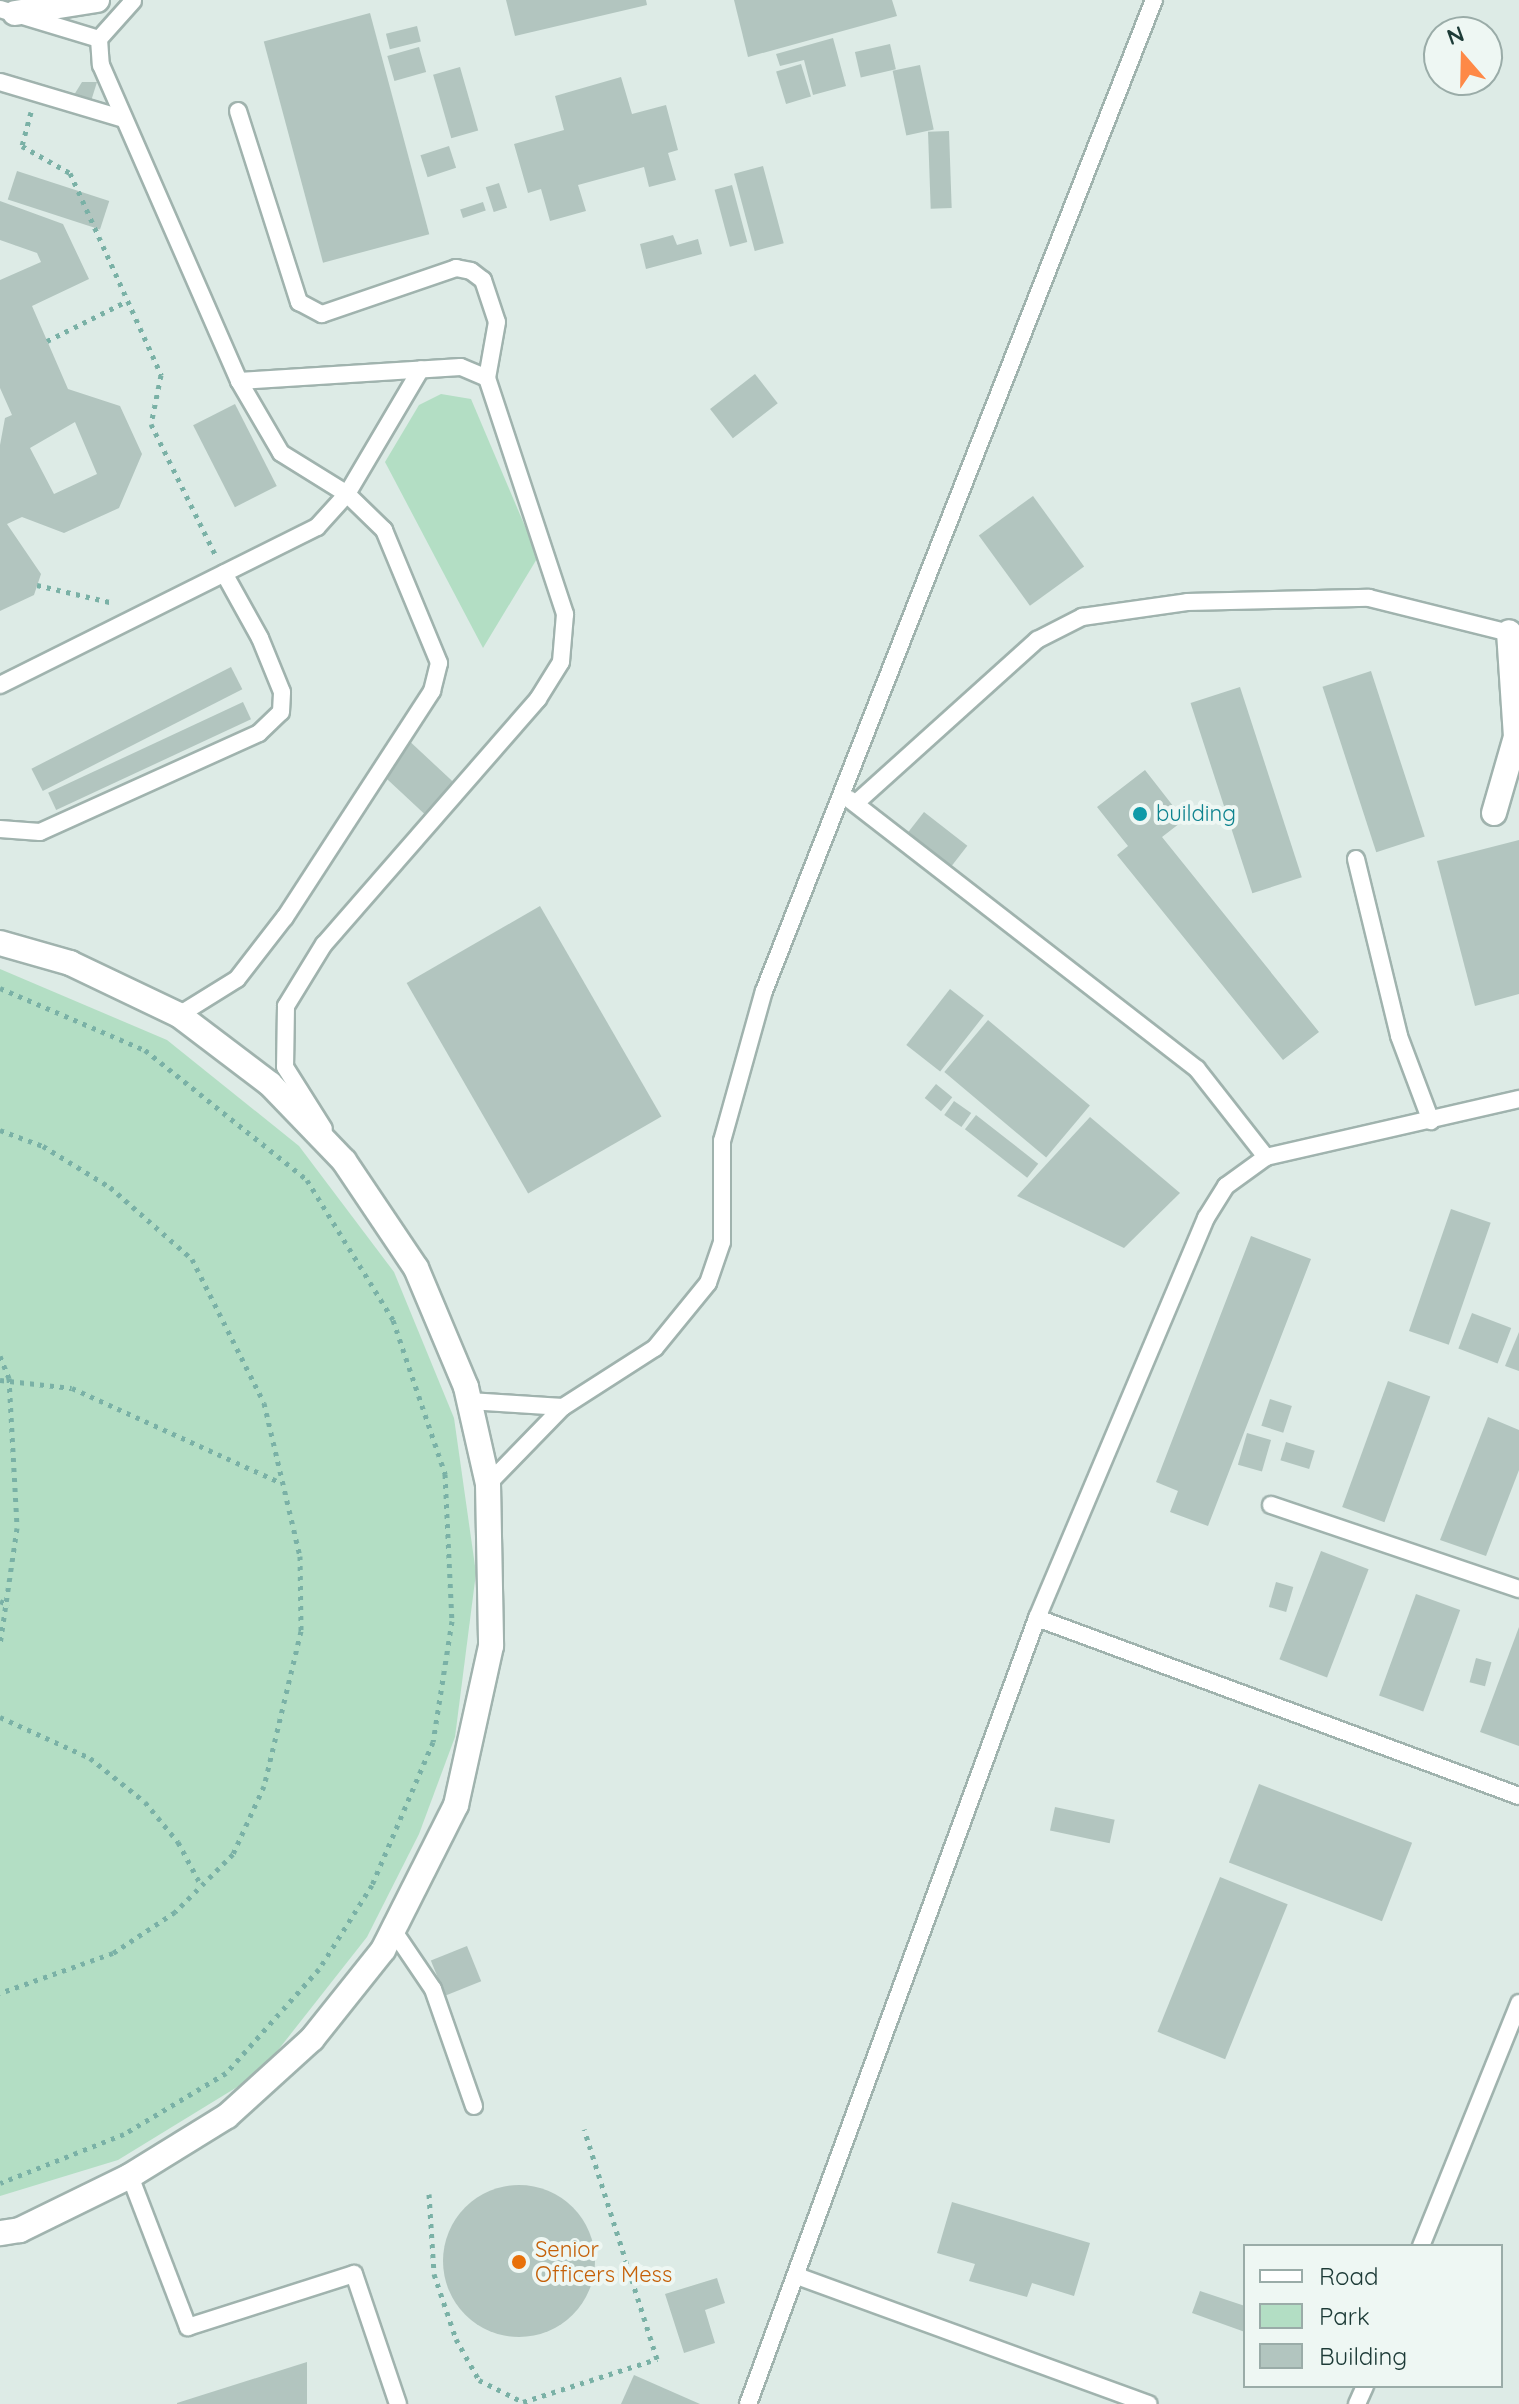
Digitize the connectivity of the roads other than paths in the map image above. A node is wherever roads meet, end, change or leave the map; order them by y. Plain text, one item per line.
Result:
1 (97, 0) edge
2 (1154, 0) edge
3 (133, 1) edge
4 (8, 11) edge
5 (99, 39) junction
6 (0, 82) edge
7 (238, 111) dead end
8 (121, 118) junction
9 (421, 369) junction
10 (487, 378) junction
11 (239, 381) junction
12 (347, 494) junction
13 (224, 573) junction
14 (1514, 634) edge
15 (0, 685) edge
16 (838, 791) junction
17 (856, 803) junction
18 (1494, 813) dead end
19 (0, 829) edge
20 (1356, 859) dead end
21 (0, 943) edge
22 (179, 1015) junction
23 (1519, 1099) edge
24 (1431, 1121) junction
25 (1266, 1157) junction
26 (344, 1161) junction
27 (466, 1387) junction
28 (563, 1407) junction
29 (488, 1484) junction
30 (1271, 1505) dead end
31 (1519, 1589) edge
32 (1037, 1618) junction
33 (1519, 1796) edge
34 (393, 1930) junction
35 (1519, 2003) edge
36 (474, 2106) dead end
37 (130, 2176) junction
38 (0, 2233) edge
39 (1422, 2244) edge
40 (797, 2276) junction
41 (398, 2404) edge
42 (748, 2404) edge
43 (1148, 2404) edge

1 - 4 main road
2 - 16 lane
3 - 5 lane
4 - 5 lane
5 - 8 lane
6 - 8 lane
7 - 10 lane
8 - 11 lane
9 - 10 lane
9 - 11 lane
9 - 12 lane
10 - 26 lane
11 - 12 lane
12 - 13 lane
12 - 22 lane
13 - 15 lane
13 - 19 lane
14 - 17 lane
14 - 18 main road
16 - 17 lane
16 - 28 lane
17 - 25 lane
20 - 24 lane
21 - 22 main road
22 - 26 main road
23 - 24 lane
24 - 25 lane
25 - 32 lane
26 - 27 main road
27 - 28 lane
27 - 29 main road
28 - 29 lane
29 - 34 main road
30 - 31 lane
32 - 33 lane
32 - 40 lane
34 - 36 lane
34 - 37 main road
35 - 39 lane
37 - 38 main road
37 - 41 lane
40 - 42 lane
40 - 43 lane

